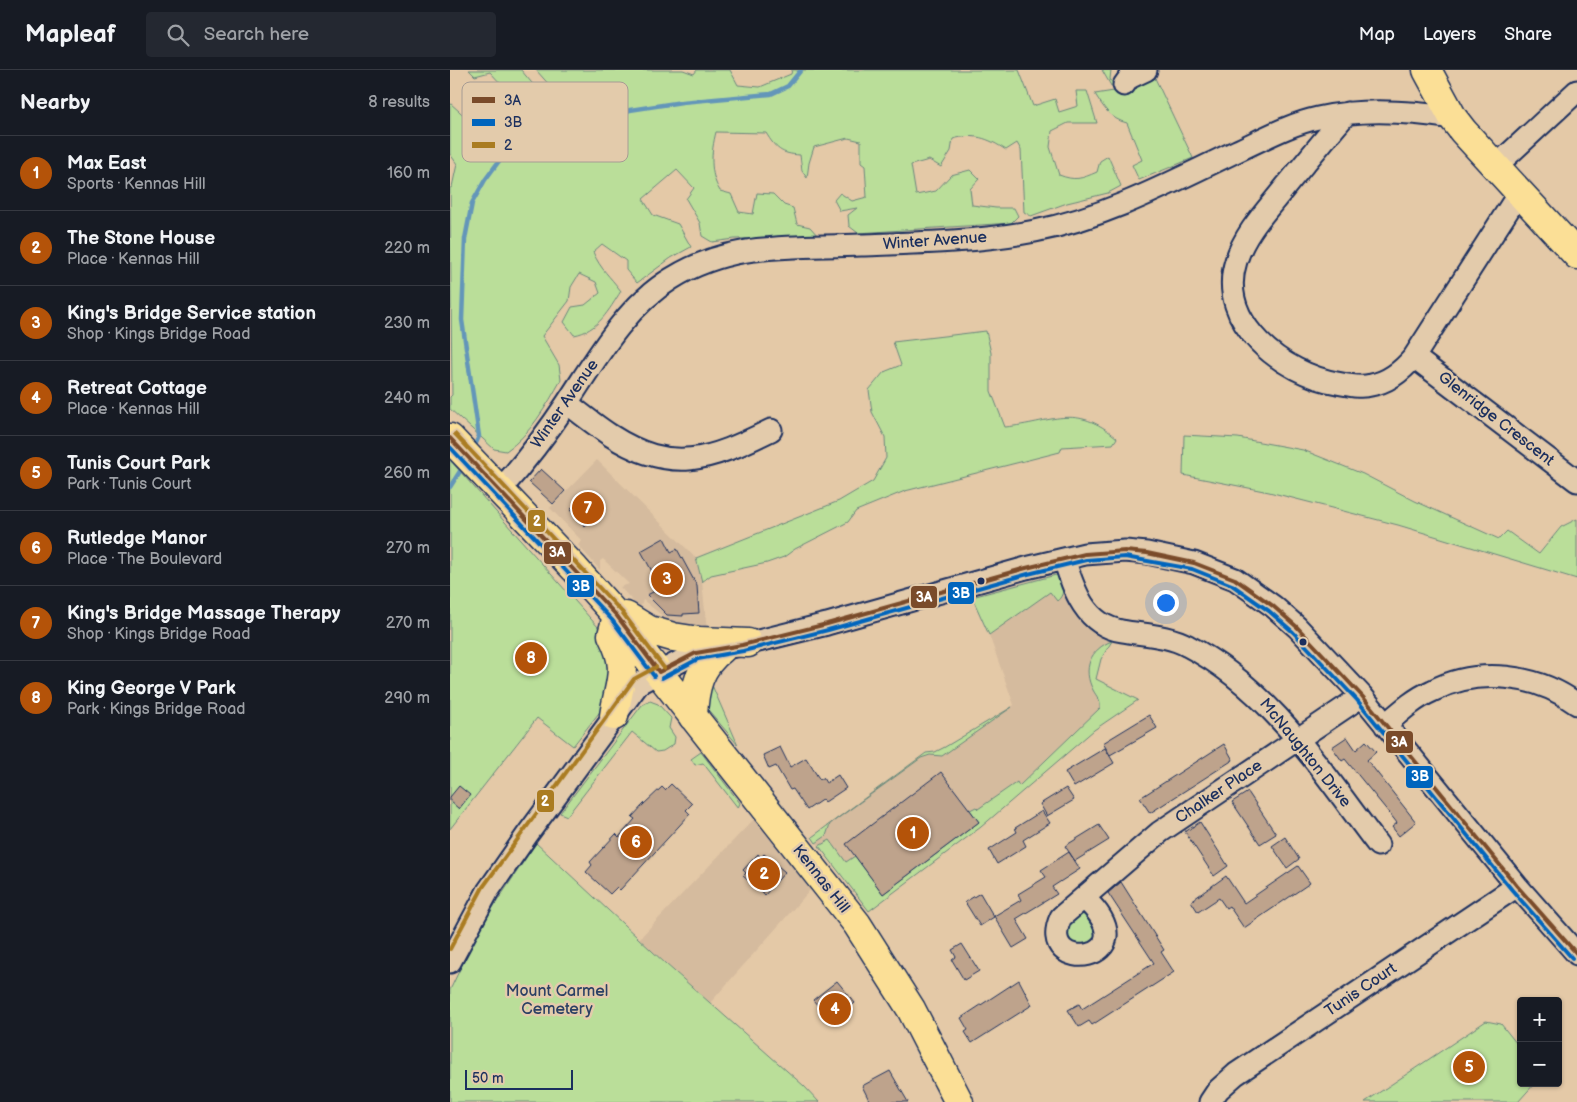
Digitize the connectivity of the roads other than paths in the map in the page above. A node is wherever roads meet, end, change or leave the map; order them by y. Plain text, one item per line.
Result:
1 (1146, 70) edge
2 (1426, 70) edge
3 (1124, 85) dead end
4 (1577, 91) edge
5 (1347, 113) junction
6 (1453, 118) junction
7 (1495, 167) junction
8 (1520, 193) junction
9 (1577, 255) edge
10 (1414, 356) junction
11 (567, 404) junction
12 (771, 430) dead end
13 (464, 451) edge
14 (1577, 481) edge
15 (501, 489) junction
16 (1064, 559) junction
17 (617, 616) junction
18 (748, 644) junction
19 (722, 649) junction
20 (658, 672) junction
21 (1362, 696) junction
22 (1577, 704) edge
23 (614, 716) junction
24 (693, 717) junction
25 (1386, 725) junction
26 (1298, 740) junction
27 (1378, 844) dead end
28 (1517, 886) junction
29 (1084, 898) dead end
30 (1577, 954) edge
31 (450, 962) edge
32 (959, 1102) edge
33 (1210, 1102) edge

1 - 3 street
2 - 6 main road
4 - 7 street
5 - 6 street, Winter Avenue
5 - 10 street
5 - 11 street, Winter Avenue
6 - 7 main road
7 - 8 main road
8 - 9 main road
8 - 10 street
10 - 14 street, Glenridge Crescent
11 - 12 street
11 - 15 street, Winter Avenue
13 - 15 main road, Kennas Hill
15 - 17 main road, Kennas Hill
16 - 18 street
16 - 21 street
16 - 26 street, McNaughton Drive
17 - 18 main road
17 - 20 main road, Kennas Hill
17 - 23 main road
18 - 19 street
19 - 20 street
19 - 24 main road
20 - 23 street
20 - 24 main road, Kennas Hill
21 - 25 street
21 - 26 street, Chalker Place
22 - 25 street
23 - 31 street
24 - 32 main road, Kennas Hill
25 - 28 street
26 - 27 street, McNaughton Drive
26 - 29 street, Chalker Place
28 - 30 street
28 - 33 street, Tunis Court

